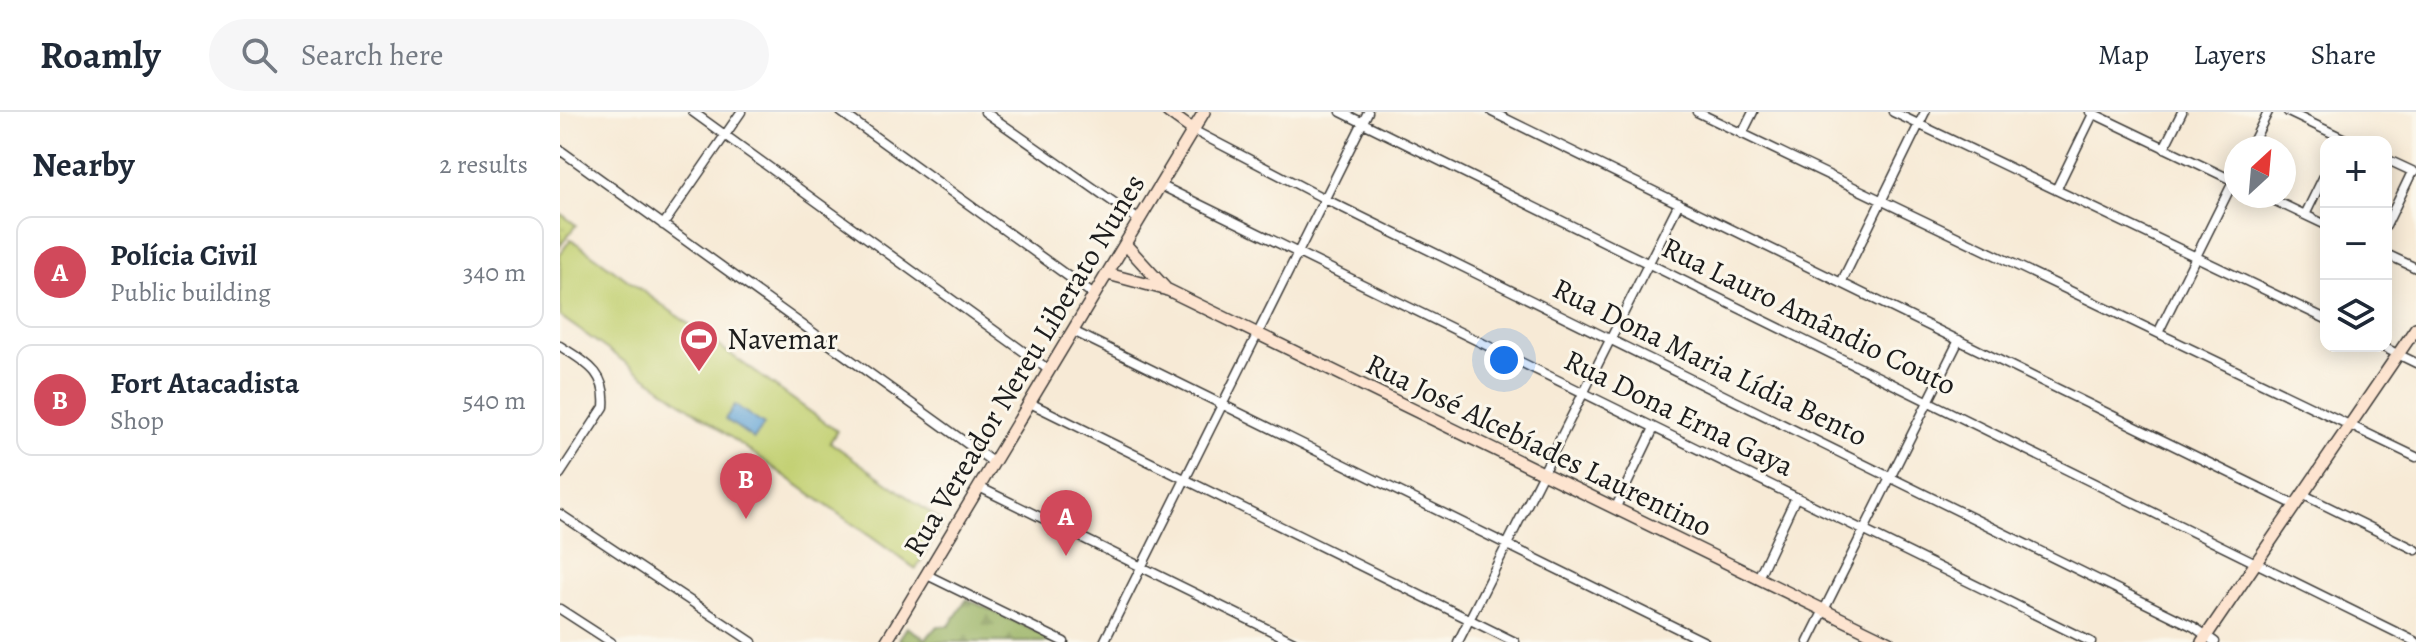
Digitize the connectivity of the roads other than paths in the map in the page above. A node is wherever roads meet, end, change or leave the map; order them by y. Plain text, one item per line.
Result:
1 (693, 112) edge
2 (741, 112) edge
3 (841, 112) edge
4 (985, 112) edge
5 (1168, 112) edge
6 (1204, 112) edge
7 (1341, 112) edge
8 (1368, 112) edge
9 (1492, 112) edge
10 (1697, 112) edge
11 (1753, 112) edge
12 (1893, 112) edge
13 (1925, 112) edge
14 (2182, 112) edge
15 (2268, 112) edge
16 (2288, 112) edge
17 (2093, 113) edge
18 (1363, 123) junction
19 (1919, 124) junction
20 (1193, 130) junction
21 (1742, 134) junction
22 (725, 136) junction
23 (2256, 136) edge
24 (2335, 136) edge
25 (2164, 148) junction
26 (560, 150) edge
27 (2392, 162) edge
28 (2414, 172) edge
29 (2224, 175) edge
30 (2320, 184) edge
31 (1160, 185) junction
32 (2056, 190) junction
33 (1325, 199) junction
34 (1881, 201) junction
35 (2224, 202) edge
36 (1679, 203) junction
37 (2290, 208) edge
38 (2392, 214) edge
39 (2305, 215) junction
40 (1139, 220) junction
41 (2320, 222) edge
42 (663, 225) junction
43 (1125, 244) junction
44 (1298, 253) junction
45 (2196, 257) junction
46 (2392, 257) edge
47 (1649, 264) junction
48 (2416, 268) edge
49 (1108, 274) junction
50 (1841, 283) junction
51 (1168, 290) junction
52 (1094, 295) junction
53 (2320, 316) edge
54 (2416, 328) edge
55 (1073, 331) junction
56 (2158, 333) junction
57 (1258, 334) junction
58 (1611, 340) junction
59 (1959, 340) junction
60 (560, 346) edge
61 (2392, 351) edge
62 (2398, 354) junction
63 (2416, 363) edge
64 (1049, 370) junction
65 (1584, 393) junction
66 (1929, 401) junction
67 (1030, 403) junction
68 (1222, 404) junction
69 (2350, 425) junction
70 (1654, 428) junction
71 (2416, 457) edge
72 (994, 463) junction
73 (1543, 473) junction
74 (560, 474) edge
75 (1890, 477) junction
76 (1185, 479) junction
77 (979, 487) junction
78 (1796, 497) junction
79 (2299, 500) junction
80 (1615, 509) junction
81 (560, 514) edge
82 (1864, 530) junction
83 (1508, 545) junction
84 (2416, 550) edge
85 (2256, 563) junction
86 (1141, 567) junction
87 (927, 575) junction
88 (1758, 578) junction
89 (1824, 610) junction
90 (561, 612) edge
91 (1470, 620) junction
92 (2208, 640) edge
93 (611, 642) edge
94 (752, 642) edge
95 (886, 642) edge
96 (1064, 642) edge
97 (1104, 642) edge
98 (1294, 642) edge
99 (1458, 642) edge
100 (1515, 642) edge
101 (1705, 642) edge
102 (1808, 642) edge
103 (1889, 642) edge
104 (2091, 642) edge
105 (2416, 642) edge

1 - 22 street
2 - 22 street
3 - 52 street
4 - 40 street
5 - 20 main road
6 - 20 main road, Rua Vereador Nereu Liberato Nunes
7 - 18 street, Rua Lauro Amândio Couto
8 - 18 street
9 - 36 street
10 - 21 street
11 - 21 street
12 - 19 street
13 - 19 street
14 - 25 street
15 - 23 street
16 - 24 street
17 - 25 street
17 - 32 street
18 - 33 street
18 - 47 street, Rua Lauro Amândio Couto
19 - 32 street
19 - 34 street
20 - 31 main road, Rua Vereador Nereu Liberato Nunes
20 - 33 street, Rua Dona Maria Lídia Bento
21 - 34 street
22 - 42 street
22 - 64 street
25 - 29 street
26 - 42 street
27 - 28 street
28 - 38 street
30 - 39 street
31 - 40 main road, Rua Vereador Nereu Liberato Nunes
31 - 44 street, Rua Dona Erna Gaya
32 - 45 street
33 - 44 street
33 - 58 street, Rua Dona Maria Lídia Bento
34 - 50 street
34 - 56 street
35 - 45 street
36 - 47 street
36 - 50 street
37 - 39 street
39 - 41 street
40 - 43 main road, Rua Vereador Nereu Liberato Nunes
42 - 72 street
43 - 49 main road, Rua Vereador Nereu Liberato Nunes
43 - 51 main road, Rua José Alcebíades Laurentino
44 - 57 street
44 - 65 street, Rua Dona Erna Gaya
45 - 53 street
45 - 56 street
46 - 48 street
47 - 58 street
47 - 66 street, Rua Lauro Amândio Couto
49 - 51 main road, Rua José Alcebíades Laurentino
49 - 52 main road, Rua Vereador Nereu Liberato Nunes
50 - 59 street
51 - 57 main road, Rua José Alcebíades Laurentino
52 - 55 main road, Rua Vereador Nereu Liberato Nunes
54 - 62 main road
55 - 64 main road, Rua Vereador Nereu Liberato Nunes
55 - 68 street
56 - 69 street
57 - 68 street
57 - 73 main road, Rua José Alcebíades Laurentino
58 - 65 street
58 - 75 street, Rua Dona Maria Lídia Bento
59 - 66 street
59 - 79 street
60 - 74 street
61 - 62 street
62 - 63 street
62 - 69 main road
64 - 67 main road, Rua Vereador Nereu Liberato Nunes
65 - 70 street, Rua Dona Erna Gaya
65 - 73 street
66 - 75 street
66 - 85 street, Rua Lauro Amândio Couto
67 - 72 main road, Rua Vereador Nereu Liberato Nunes
67 - 76 street
68 - 76 street
68 - 83 street
69 - 71 street
69 - 79 main road
70 - 78 street, Rua Dona Erna Gaya
70 - 80 street
72 - 77 main road, Rua Vereador Nereu Liberato Nunes
73 - 80 main road, Rua José Alcebíades Laurentino
73 - 83 street
75 - 82 street
75 - 92 street, Rua Dona Maria Lídia Bento
76 - 86 street
76 - 91 street
77 - 86 street
77 - 87 main road, Rua Vereador Nereu Liberato Nunes
78 - 82 street, Rua Dona Erna Gaya
78 - 88 street
79 - 84 street
79 - 85 main road
80 - 88 main road, Rua José Alcebíades Laurentino
81 - 94 street
82 - 89 street
82 - 104 street, Rua Dona Erna Gaya
83 - 91 street
83 - 101 street
85 - 92 main road
85 - 105 street, Rua Lauro Amândio Couto
86 - 97 street
86 - 98 street
87 - 95 main road, Rua Vereador Nereu Liberato Nunes
87 - 96 street
88 - 89 main road, Rua José Alcebíades Laurentino
89 - 102 street
89 - 103 main road, Rua José Alcebíades Laurentino
90 - 93 street
91 - 99 street
91 - 100 street

